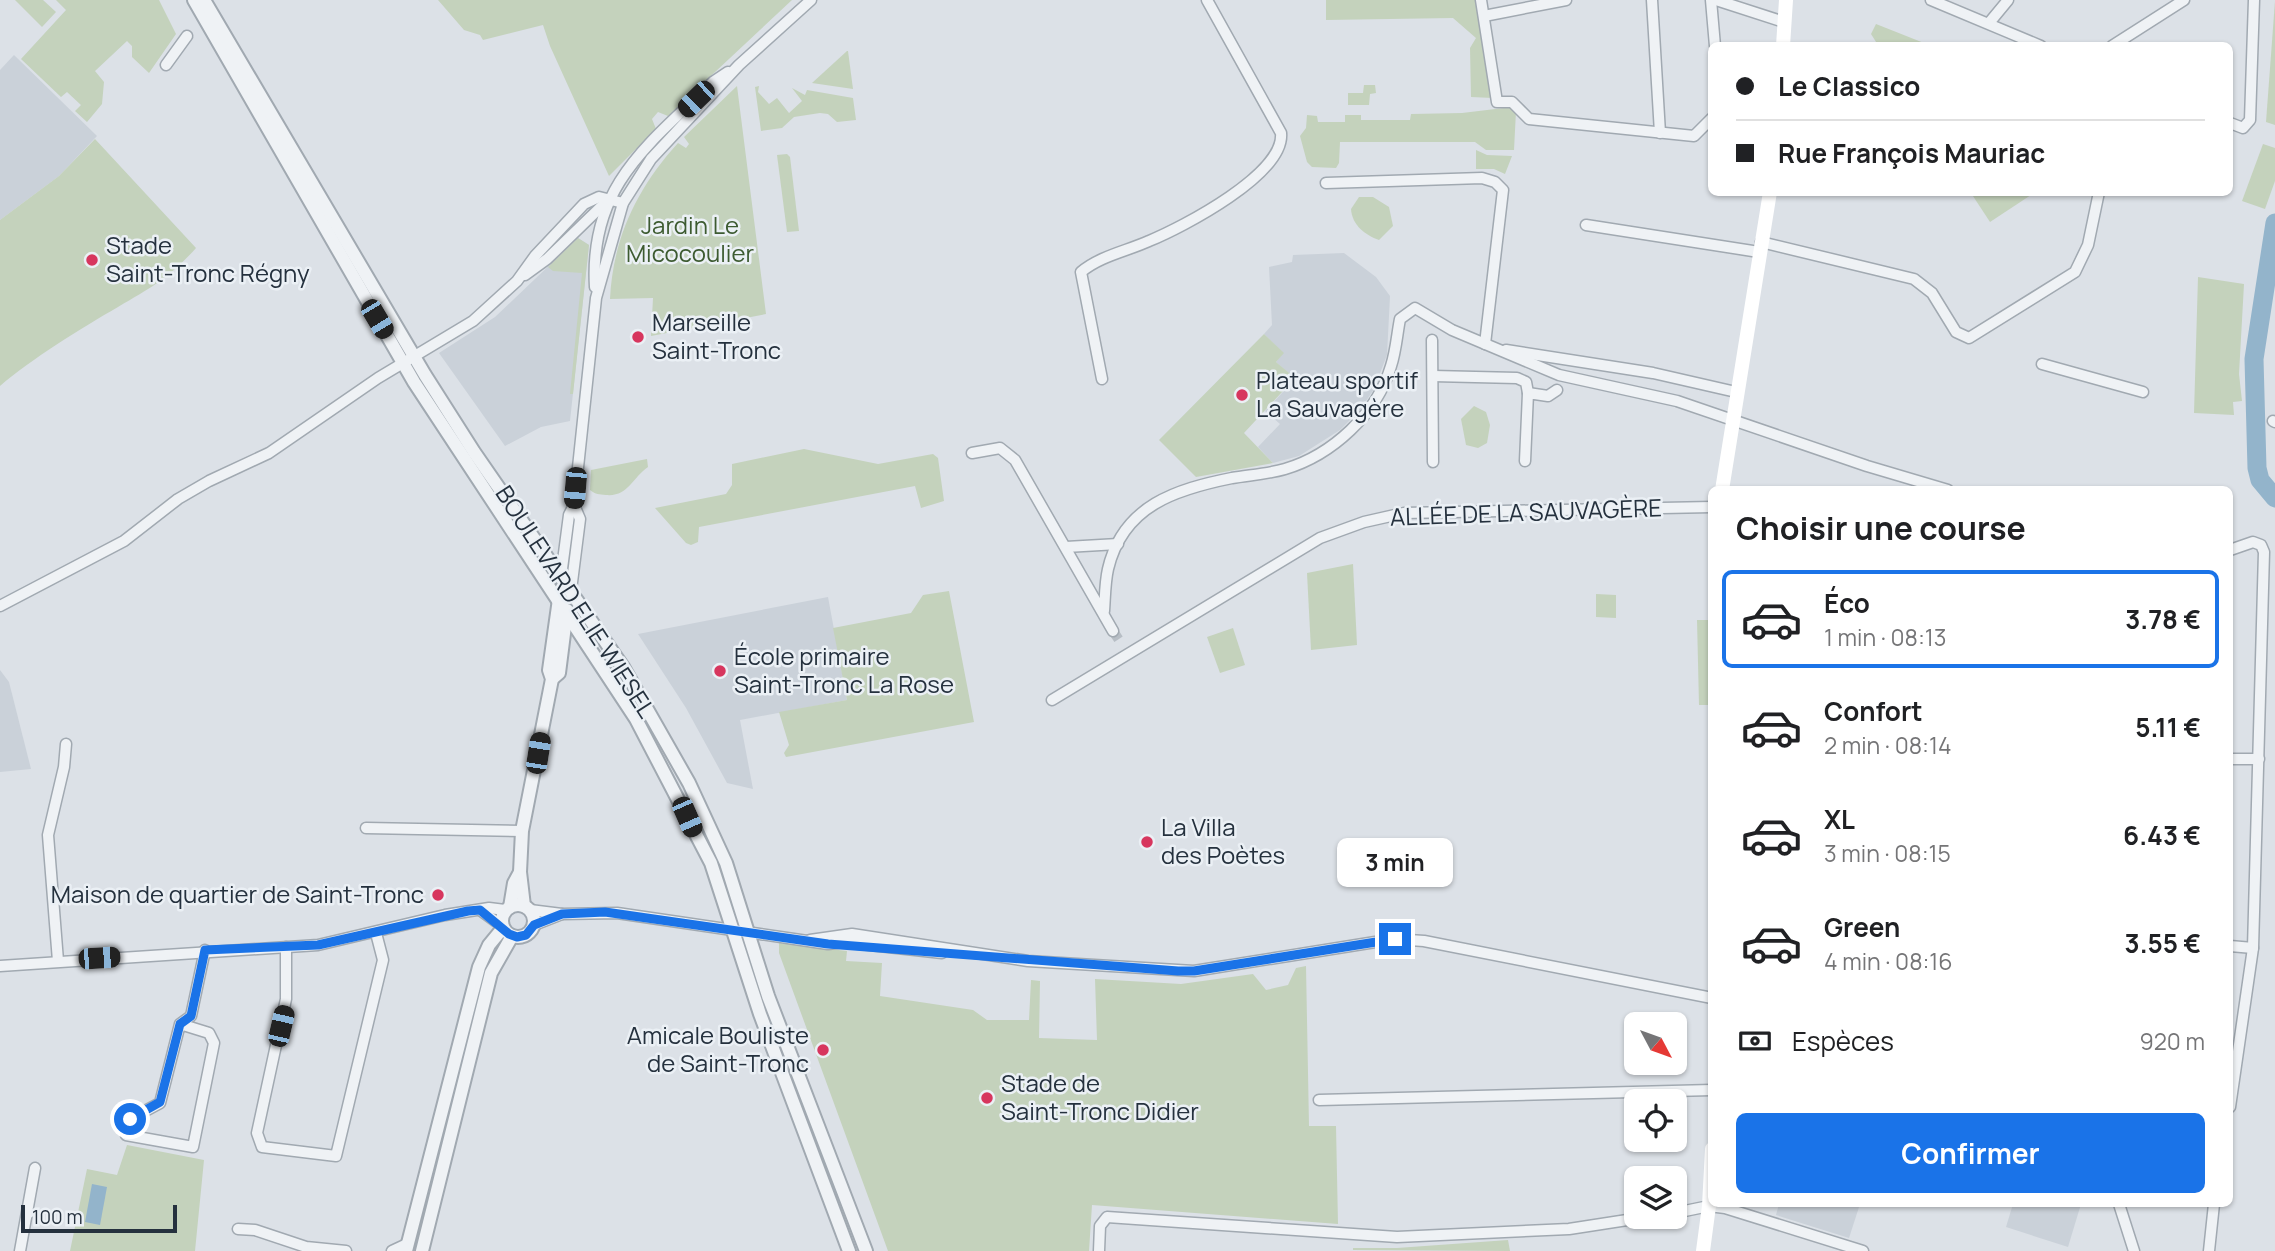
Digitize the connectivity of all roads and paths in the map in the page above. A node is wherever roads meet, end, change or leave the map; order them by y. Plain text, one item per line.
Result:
1 (194, 0) edge
2 (204, 0) edge
3 (811, 0) edge
4 (1207, 0) edge
5 (1481, 0) edge
6 (1566, 0) edge
7 (1652, 0) edge
8 (1714, 0) edge
9 (1786, 0) edge
10 (1931, 0) edge
11 (2008, 0) edge
12 (2184, 0) edge
13 (2254, 0) edge
14 (1484, 16) junction
15 (1784, 22) junction
16 (1989, 23) junction
17 (187, 36) dead end
18 (1715, 42) edge
19 (1783, 42) edge
20 (2032, 42) edge
21 (2118, 42) edge
22 (166, 65) dead end
23 (739, 65) junction
24 (1708, 122) edge
25 (2233, 124) edge
26 (1660, 133) junction
27 (1326, 183) dead end
28 (1769, 196) edge
29 (2098, 196) edge
30 (610, 198) junction
31 (623, 203) junction
32 (1586, 225) dead end
33 (1760, 247) junction
34 (596, 298) junction
35 (1432, 340) dead end
36 (1485, 344) junction
37 (1497, 350) junction
38 (408, 359) junction
39 (2042, 364) dead end
40 (1559, 374) junction
41 (1433, 376) junction
42 (1573, 378) junction
43 (1102, 379) dead end
44 (1557, 390) junction
45 (1735, 392) junction
46 (2143, 392) dead end
47 (1528, 393) junction
48 (1731, 420) junction
49 (972, 453) dead end
50 (1525, 461) dead end
51 (1433, 462) dead end
52 (1723, 486) edge
53 (1936, 486) edge
54 (574, 505) junction
55 (1708, 507) edge
56 (1118, 544) junction
57 (1066, 547) junction
58 (2233, 549) edge
59 (561, 576) junction
60 (571, 590) junction
61 (558, 602) junction
62 (0, 606) edge
63 (1104, 611) junction
64 (566, 614) junction
65 (1113, 631) tunnel mouth
66 (1121, 643) tunnel mouth
67 (1126, 654) junction
68 (552, 678) junction
69 (1052, 700) dead end
70 (66, 744) dead end
71 (2233, 759) edge
72 (2259, 759) junction
73 (366, 828) dead end
74 (523, 831) junction
75 (520, 872) junction
76 (508, 908) junction
77 (527, 908) junction
78 (480, 910) junction
79 (562, 914) junction
80 (534, 925) junction
81 (733, 929) junction
82 (506, 930) junction
83 (747, 931) junction
84 (376, 933) junction
85 (2233, 946) edge
86 (286, 947) junction
87 (2253, 948) junction
88 (205, 950) junction
89 (58, 961) junction
90 (0, 966) edge
91 (1708, 998) edge
92 (180, 1024) junction
93 (2233, 1068) edge
94 (1708, 1090) edge
95 (1319, 1100) dead end
96 (432, 1150) junction
97 (447, 1153) junction
98 (35, 1168) dead end
99 (1708, 1206) edge
100 (1709, 1207) edge
101 (1717, 1207) edge
102 (2120, 1207) edge
103 (2214, 1207) edge
104 (1687, 1211) edge
105 (1624, 1220) edge
106 (238, 1229) dead end
107 (407, 1248) edge
108 (20, 1251) edge
109 (346, 1251) edge
110 (391, 1251) edge
111 (422, 1251) edge
112 (849, 1251) edge
113 (866, 1251) edge
114 (1099, 1251) edge
115 (1703, 1251) edge
116 (1863, 1251) edge
117 (2134, 1251) edge
118 (2209, 1251) edge

1 - 38 street
2 - 38 street
3 - 23 street
4 - 43 street
5 - 14 street
6 - 14 street
7 - 26 street
8 - 15 street
8 - 18 street
9 - 15 main road
10 - 16 street
11 - 16 street
12 - 21 street
13 - 25 street
14 - 26 street
15 - 19 main road
16 - 20 street
17 - 22 street
23 - 30 street
23 - 31 street
24 - 26 street
27 - 36 street
28 - 33 main road
29 - 33 street
30 - 31 street
30 - 34 street
30 - 38 street
31 - 34 street
32 - 33 street
33 - 45 main road
34 - 54 street
35 - 41 street
36 - 37 street
36 - 56 street
37 - 40 street
37 - 45 street
38 - 59 street, BOULEVARD ELIE WIESEL
38 - 61 street, BOULEVARD ELIE WIESEL
38 - 62 street
39 - 46 street
40 - 42 street
40 - 44 street
41 - 47 street
41 - 51 street
42 - 44 street
42 - 48 street
44 - 47 street
45 - 48 main road
47 - 50 street
48 - 52 main road
48 - 53 street
49 - 57 street
54 - 59 street
54 - 60 street
55 - 67 street, ALLÉE DE LA SAUVAGÈRE
56 - 57 street
56 - 63 street
57 - 63 street
58 - 72 street
59 - 60 street, BOULEVARD ELIE WIESEL
59 - 61 street
60 - 64 street
60 - 83 street, BOULEVARD ELIE WIESEL
61 - 64 street, BOULEVARD ELIE WIESEL
61 - 68 street
63 - 65 street
64 - 68 street
64 - 81 street, BOULEVARD ELIE WIESEL
66 - 67 street
67 - 69 street, ALLÉE DE LA SAUVAGÈRE
68 - 74 street
70 - 89 street
71 - 72 street
72 - 87 street
73 - 74 street
74 - 75 street
75 - 76 street
75 - 77 street
76 - 77 street
76 - 78 street
76 - 82 street
77 - 79 street
77 - 80 street
78 - 82 street
78 - 84 street
79 - 80 street
79 - 81 street
80 - 82 street
81 - 83 street
81 - 112 street, BOULEVARD ELIE WIESEL
82 - 96 street
82 - 97 street
83 - 91 street
83 - 113 street, BOULEVARD ELIE WIESEL
84 - 86 street
84 - 86 street
85 - 87 street
86 - 88 street
87 - 93 street
88 - 89 street
88 - 92 street
89 - 90 street
92 - 92 street
94 - 95 street
96 - 97 street
96 - 107 street
97 - 111 street
98 - 108 street
99 - 104 street
100 - 115 main road
101 - 116 street
102 - 117 street
103 - 118 street
105 - 114 street
106 - 109 street
107 - 110 street

